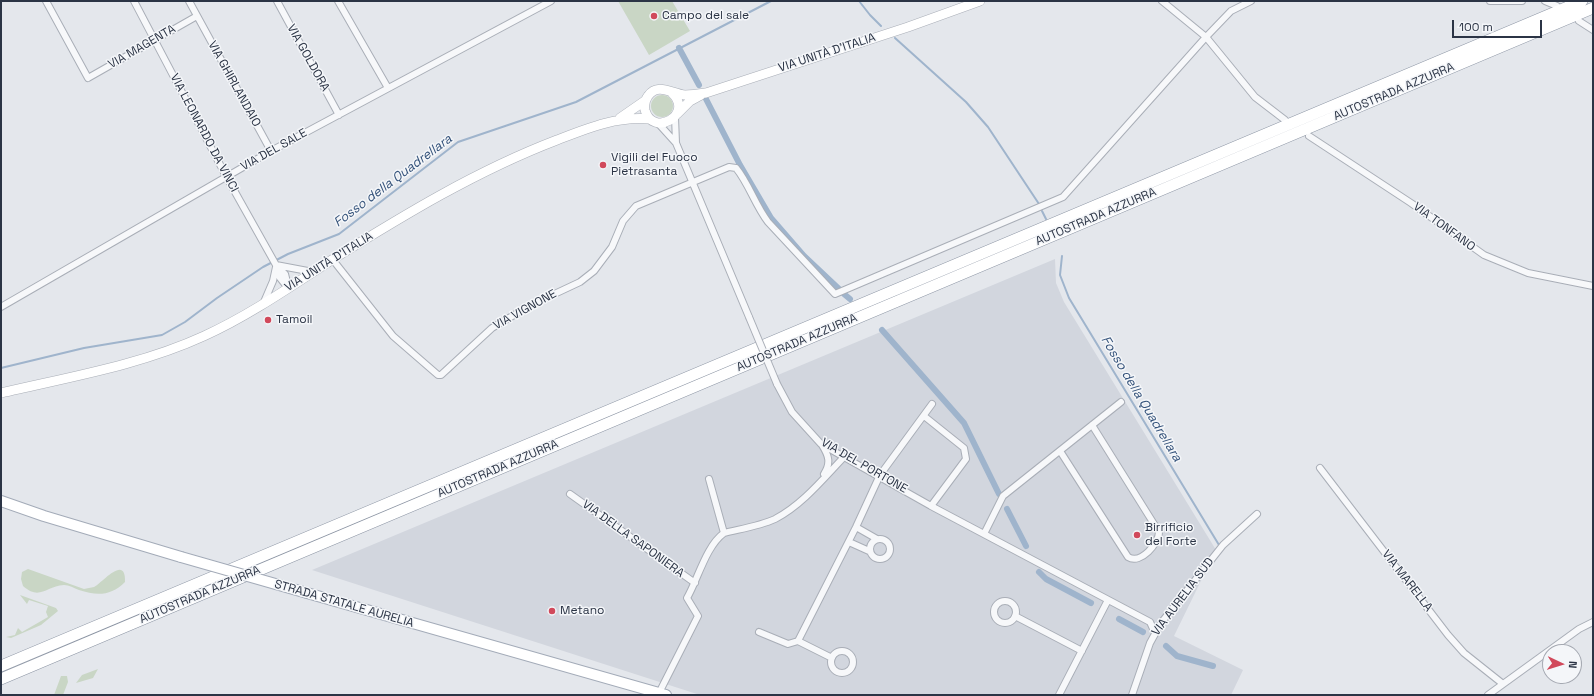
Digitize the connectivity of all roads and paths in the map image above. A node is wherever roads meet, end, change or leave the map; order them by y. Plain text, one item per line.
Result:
1 (46, 1) edge
2 (134, 1) edge
3 (188, 1) edge
4 (277, 1) edge
5 (338, 1) edge
6 (551, 1) edge
7 (980, 1) edge
8 (1162, 1) edge
9 (1251, 1) edge
10 (1490, 1) edge
11 (1522, 1) edge
12 (1545, 1) edge
13 (1582, 1) edge
14 (1557, 6) dead end
15 (1593, 8) edge
16 (197, 16) junction
17 (1580, 21) dead end
18 (1593, 30) edge
19 (1206, 37) junction
20 (155, 40) junction
21 (388, 88) junction
22 (672, 93) junction
23 (706, 93) junction
24 (646, 100) junction
25 (339, 115) junction
26 (676, 115) junction
27 (618, 119) junction
28 (1285, 120) dead end
29 (654, 121) junction
30 (1310, 136) dead end
31 (676, 143) junction
32 (271, 151) junction
33 (226, 176) junction
34 (693, 182) junction
35 (333, 260) junction
36 (276, 265) junction
37 (313, 272) junction
38 (1593, 286) edge
39 (288, 288) junction
40 (264, 302) junction
41 (1, 307) edge
42 (1, 393) edge
43 (1121, 402) dead end
44 (932, 404) dead end
45 (924, 416) junction
46 (1092, 425) junction
47 (821, 444) junction
48 (1060, 451) junction
49 (844, 457) junction
50 (1320, 468) dead end
51 (880, 475) junction
52 (709, 479) dead end
53 (819, 483) junction
54 (570, 494) dead end
55 (1, 501) edge
56 (931, 506) junction
57 (1257, 514) dead end
58 (856, 528) junction
59 (724, 533) junction
60 (984, 534) junction
61 (877, 539) junction
62 (849, 542) junction
63 (870, 551) junction
64 (695, 583) junction
65 (1108, 600) junction
66 (1015, 616) dead end
67 (1593, 622) edge
68 (759, 632) dead end
69 (1155, 633) junction
70 (798, 641) junction
71 (1082, 651) junction
72 (832, 658) dead end
73 (1, 666) edge
74 (1, 678) edge
75 (1503, 684) junction
76 (662, 694) edge
77 (1059, 695) edge
78 (1132, 695) edge
79 (1488, 695) edge

1 - 20 street, VIA MAGENTA
2 - 20 street, VIA LEONARDO DA VINCI
3 - 16 street, VIA GHIRLANDAIO
4 - 25 street, VIA GOLDORA
5 - 21 street
6 - 21 street, VIA DEL SALE
7 - 23 main road, VIA UNITÀ D'ITALIA
8 - 19 street
9 - 19 street
10 - 11 street
12 - 14 street
13 - 73 highway, AUTOSTRADA AZZURRA
15 - 74 highway, AUTOSTRADA AZZURRA
16 - 20 street, VIA MAGENTA
16 - 32 street, VIA GHIRLANDAIO
17 - 18 street
19 - 28 street
19 - 34 street
20 - 33 street, VIA LEONARDO DA VINCI
21 - 25 street, VIA DEL SALE
22 - 23 main road, VIA UNITÀ D'ITALIA
22 - 24 main road
22 - 26 main road
23 - 26 main road
24 - 27 main road
24 - 29 main road
25 - 32 street, VIA DEL SALE
26 - 29 main road
26 - 31 street, VIA DEL PORTONE
27 - 29 main road, VIA UNITÀ D'ITALIA
27 - 35 main road, VIA UNITÀ D'ITALIA
29 - 31 street
30 - 38 street, VIA TONFANO
31 - 34 street, VIA DEL PORTONE
32 - 33 street, VIA DEL SALE
33 - 36 street, VIA LEONARDO DA VINCI
33 - 41 street, VIA DEL SALE
34 - 35 street, VIA VIGNONE
34 - 47 street, VIA DEL PORTONE, bridge
35 - 37 main road, VIA UNITÀ D'ITALIA
36 - 37 street
36 - 39 street, VIA LEONARDO DA VINCI
36 - 40 street
37 - 39 main road, VIA UNITÀ D'ITALIA
39 - 40 main road, VIA UNITÀ D'ITALIA
40 - 42 main road, VIA UNITÀ D'ITALIA
43 - 46 street
44 - 45 street
45 - 51 street
45 - 56 street
46 - 48 street
46 - 48 street
47 - 49 street, VIA DEL PORTONE
47 - 53 street
48 - 60 street
49 - 51 street, VIA DEL PORTONE
49 - 53 street
50 - 75 street, VIA MARELLA
51 - 56 street, VIA DEL PORTONE
51 - 58 street
52 - 59 street
53 - 59 street
54 - 64 street, VIA DELLA SAPONIERA
55 - 76 main road, STRADA STATALE AURELIA, bridge
56 - 60 street, VIA DEL PORTONE
57 - 69 street, VIA AURELIA SUD
58 - 61 street
58 - 62 street
59 - 64 street, VIA DELLA SAPONIERA
60 - 65 street, VIA DEL PORTONE
61 - 63 street
61 - 63 street
62 - 63 street
62 - 70 street
64 - 76 street, VIA DELLA SAPONIERA
65 - 69 street, VIA DEL PORTONE
65 - 71 street
66 - 71 street
67 - 75 street
68 - 70 street
69 - 78 street, VIA AURELIA SUD
70 - 72 street
71 - 77 street
75 - 79 street

